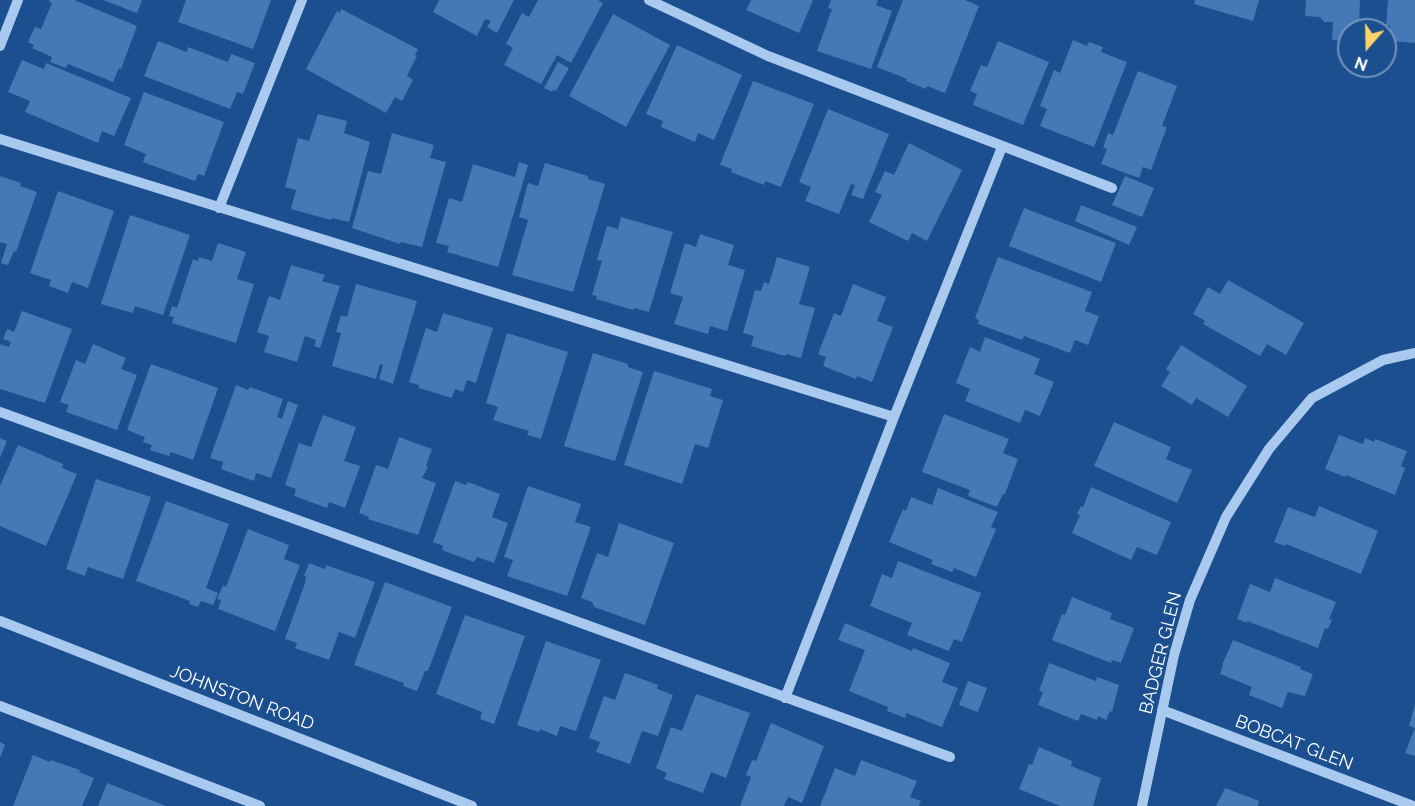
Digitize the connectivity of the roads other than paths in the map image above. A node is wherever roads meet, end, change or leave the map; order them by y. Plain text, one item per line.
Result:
1 (18, 0) edge
2 (302, 0) edge
3 (649, 0) edge
4 (0, 46) edge
5 (0, 139) edge
6 (1002, 147) junction
7 (1112, 188) dead end
8 (219, 208) junction
9 (1415, 353) edge
10 (0, 412) edge
11 (894, 417) junction
12 (0, 621) edge
13 (785, 698) junction
14 (0, 706) edge
15 (1162, 710) junction
16 (950, 757) dead end
17 (260, 806) edge
18 (472, 806) edge
19 (1142, 806) edge
20 (1413, 806) edge

1 - 4 street
2 - 8 street
3 - 6 street
5 - 8 street
6 - 7 street
6 - 11 street
8 - 11 street
9 - 15 street, BADGER GLEN
10 - 13 street
11 - 13 street
12 - 18 street, JOHNSTON ROAD
13 - 16 street
14 - 17 street
15 - 19 street, BADGER GLEN
15 - 20 street, BOBCAT GLEN

